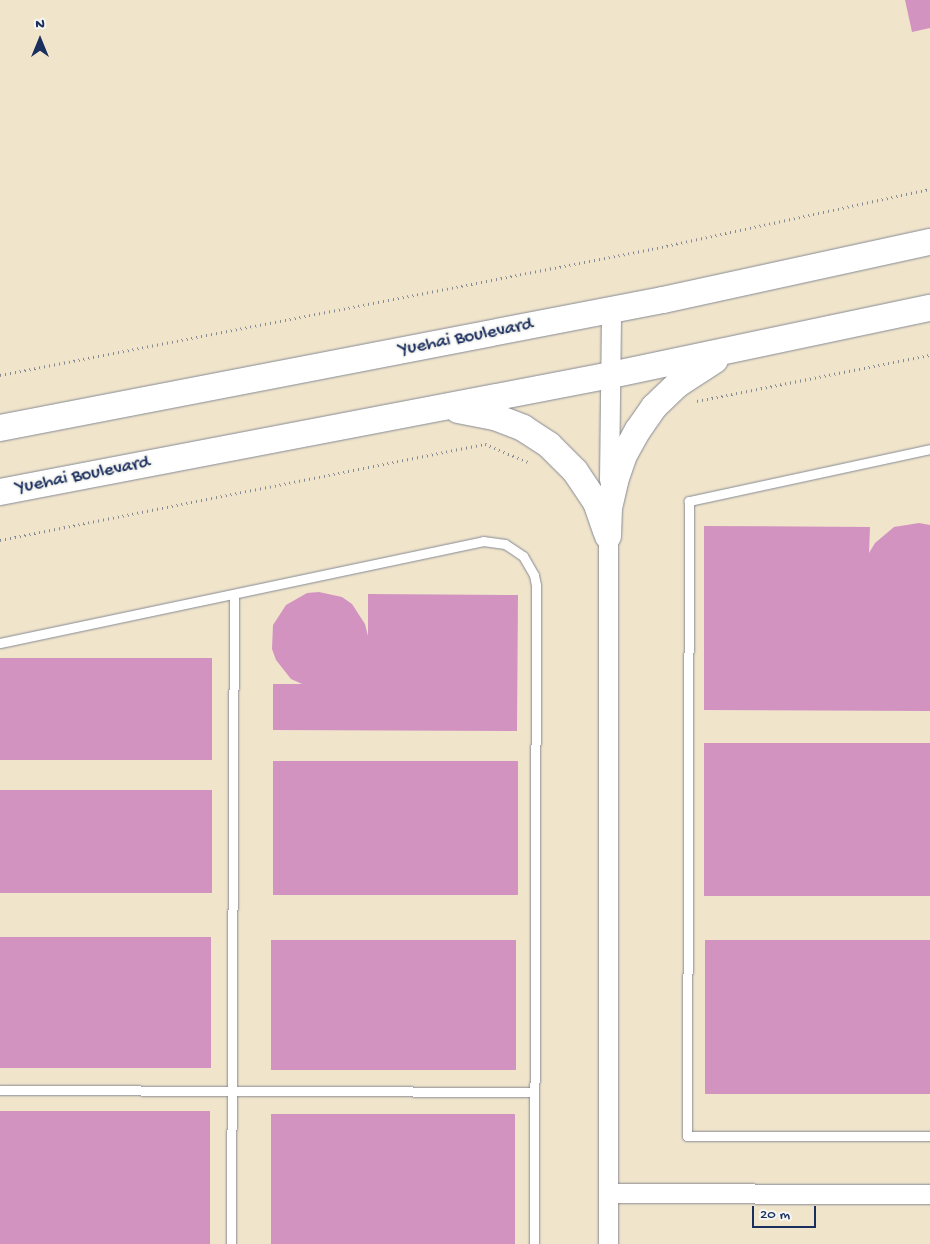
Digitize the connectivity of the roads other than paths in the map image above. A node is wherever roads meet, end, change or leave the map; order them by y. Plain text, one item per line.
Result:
1 (930, 242) edge
2 (930, 308) edge
3 (611, 310) junction
4 (735, 350) junction
5 (611, 375) junction
6 (433, 409) junction
7 (0, 428) edge
8 (930, 449) edge
9 (0, 492) edge
10 (608, 536) junction
11 (234, 594) junction
12 (0, 643) edge
13 (0, 1090) edge
14 (232, 1090) junction
15 (534, 1092) junction
16 (930, 1136) edge
17 (608, 1193) junction
18 (930, 1194) edge
19 (231, 1244) edge
20 (534, 1244) edge
21 (608, 1244) edge

1 - 3 main road, Yuehai Boulevard
2 - 4 main road, Yuehai Boulevard
3 - 5 street
3 - 7 main road, Yuehai Boulevard
4 - 5 main road, Yuehai Boulevard
4 - 10 main road
5 - 6 main road, Yuehai Boulevard
5 - 10 street
6 - 9 main road, Yuehai Boulevard
6 - 10 main road
8 - 16 lane
10 - 17 street
11 - 12 lane
11 - 14 lane
11 - 15 lane
13 - 14 lane
14 - 15 lane
14 - 19 lane
15 - 20 lane
17 - 18 street
17 - 21 street

